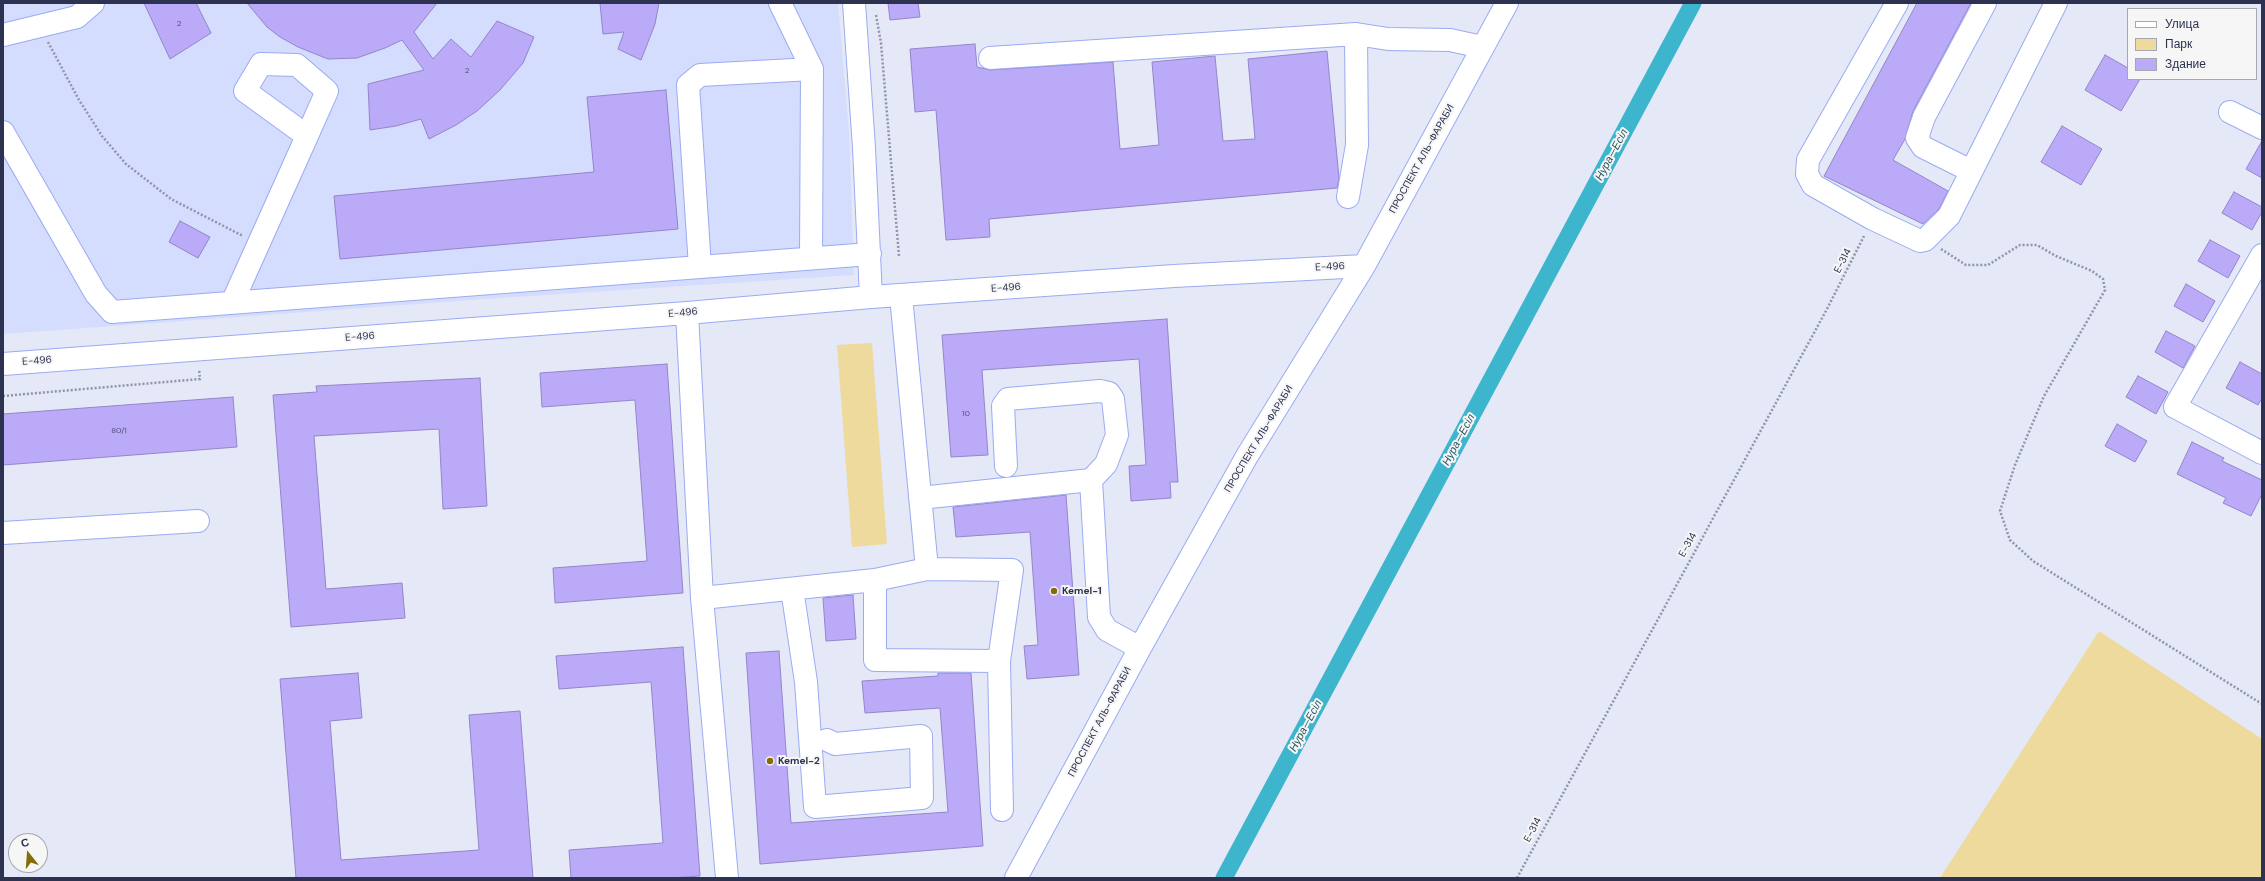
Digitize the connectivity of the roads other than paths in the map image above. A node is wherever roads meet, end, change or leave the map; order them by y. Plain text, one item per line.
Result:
1 (93, 3) edge
2 (780, 3) edge
3 (854, 3) edge
4 (1507, 3) edge
5 (1897, 3) edge
6 (1985, 3) edge
7 (2056, 3) edge
8 (1356, 34) junction
9 (3, 35) edge
10 (1482, 47) junction
11 (990, 58) dead end
12 (812, 69) junction
13 (2230, 112) dead end
14 (2262, 128) edge
15 (3, 132) edge
16 (307, 136) dead end
17 (1971, 171) junction
18 (1348, 198) dead end
19 (870, 254) junction
20 (2262, 255) edge
21 (811, 258) junction
22 (1364, 266) junction
23 (700, 267) junction
24 (900, 296) junction
25 (870, 297) junction
26 (232, 303) junction
27 (687, 313) junction
28 (3, 364) edge
29 (2262, 453) edge
30 (1006, 466) dead end
31 (1091, 480) junction
32 (920, 498) junction
33 (198, 521) dead end
34 (3, 533) edge
35 (927, 568) junction
36 (875, 580) junction
37 (792, 589) junction
38 (702, 598) junction
39 (1140, 648) junction
40 (998, 661) junction
41 (827, 740) dead end
42 (1002, 810) dead end
43 (727, 878) edge
44 (1016, 878) edge

1 - 9 street
2 - 12 street
3 - 19 street
4 - 10 street, ПРОСПЕКТ АЛЬ-ФАРАБИ
5 - 17 street
6 - 17 street
7 - 17 street
8 - 10 street
8 - 11 street
8 - 18 street
10 - 22 street, ПРОСПЕКТ АЛЬ-ФАРАБИ
12 - 21 street
12 - 23 street
13 - 14 street
15 - 26 street
16 - 26 street
19 - 21 street
19 - 25 street
20 - 29 street
21 - 23 street
22 - 24 street, E-496
22 - 39 street, ПРОСПЕКТ АЛЬ-ФАРАБИ
23 - 26 street
24 - 25 street, E-496
24 - 32 street
25 - 27 street, E-496
27 - 28 street, E-496
27 - 38 street
30 - 31 street
31 - 32 street
31 - 39 street
32 - 35 street
33 - 34 street
35 - 36 street
35 - 40 street
36 - 37 street
36 - 40 street
37 - 38 street
37 - 41 street
38 - 43 street
39 - 44 street, ПРОСПЕКТ АЛЬ-ФАРАБИ
40 - 42 street

